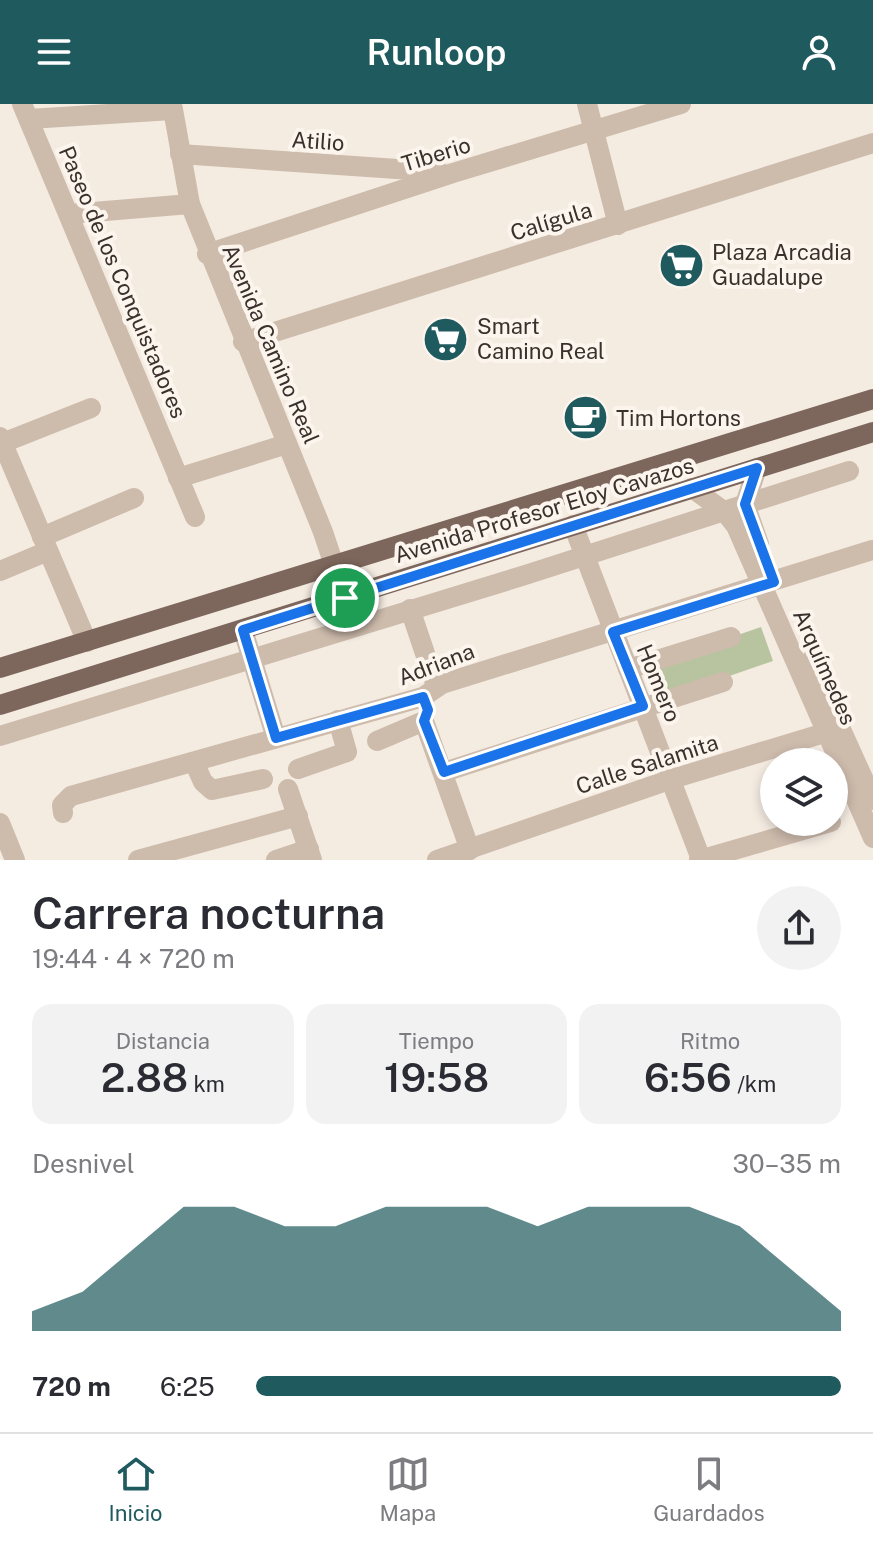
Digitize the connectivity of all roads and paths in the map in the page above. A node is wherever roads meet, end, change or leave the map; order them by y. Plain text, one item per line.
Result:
1 (587, 104) edge
2 (681, 104) edge
3 (172, 107) edge
4 (26, 111) edge
5 (593, 132) junction
6 (873, 143) edge
7 (180, 154) junction
8 (453, 173) junction
9 (190, 204) junction
10 (69, 214) junction
11 (618, 225) junction
12 (207, 254) junction
13 (243, 342) junction
14 (873, 399) edge
15 (91, 408) dead end
16 (873, 432) edge
17 (1, 441) edge
18 (287, 444) junction
19 (757, 468) junction
20 (849, 471) dead end
21 (178, 478) junction
22 (692, 488) junction
23 (134, 498) dead end
24 (745, 504) junction
25 (725, 512) junction
26 (195, 517) dead end
27 (573, 525) junction
28 (45, 544) junction
29 (872, 550) edge
30 (584, 556) junction
31 (335, 566) junction
32 (0, 571) edge
33 (769, 584) junction
34 (345, 598) junction
35 (410, 609) junction
36 (243, 630) junction
37 (613, 632) junction
38 (731, 637) dead end
39 (87, 642) junction
40 (251, 659) junction
41 (0, 668) edge
42 (628, 669) junction
43 (723, 682) dead end
44 (429, 692) junction
45 (0, 705) edge
46 (643, 706) junction
47 (338, 720) junction
48 (424, 721) junction
49 (834, 730) junction
50 (0, 736) edge
51 (276, 738) junction
52 (377, 741) dead end
53 (195, 764) junction
54 (298, 769) dead end
55 (444, 772) junction
56 (263, 779) dead end
57 (672, 779) junction
58 (288, 789) dead end
59 (869, 808) edge
60 (63, 813) dead end
61 (298, 816) junction
62 (848, 816) edge
63 (0, 823) edge
64 (784, 836) edge
65 (873, 838) edge
66 (470, 850) junction
67 (311, 855) edge
68 (15, 860) edge
69 (138, 860) edge
70 (276, 860) edge
71 (437, 860) edge
72 (700, 860) edge

1 - 5 street
2 - 5 street, Tiberio
3 - 4 street
3 - 7 street, Avenida Camino Real
4 - 10 street, Paseo de los Conquistadores
5 - 8 street, Tiberio
5 - 11 street
6 - 11 street, Calígula
7 - 8 street, Atilio
7 - 9 street, Avenida Camino Real
8 - 12 street, Tiberio
9 - 10 street
9 - 12 street, Avenida Camino Real
10 - 21 street, Paseo de los Conquistadores
11 - 13 street, Calígula
12 - 13 street, Avenida Camino Real
13 - 18 street, Avenida Camino Real
14 - 31 main road, Avenida Profesor Eloy Cavazos
15 - 17 street
16 - 19 main road, Avenida Profesor Eloy Cavazos
17 - 28 street
18 - 21 street
18 - 31 street, Avenida Camino Real
19 - 22 main road, Avenida Profesor Eloy Cavazos
19 - 24 street
20 - 24 street
21 - 26 street, Paseo de los Conquistadores
22 - 25 street, Arquímedes
22 - 27 main road, Avenida Profesor Eloy Cavazos
23 - 28 street
24 - 25 street
24 - 33 street, Arquímedes
25 - 30 street
25 - 33 street, Arquímedes
27 - 30 street, Homero
27 - 34 main road, Avenida Profesor Eloy Cavazos
28 - 32 street
28 - 39 street
29 - 33 street, Adriana
30 - 35 street
30 - 37 street, Homero
31 - 34 street, Avenida Camino Real
31 - 39 main road, Avenida Profesor Eloy Cavazos
33 - 37 street, Adriana
33 - 49 street, Arquímedes
34 - 36 main road, Avenida Profesor Eloy Cavazos
35 - 40 street
35 - 44 street
36 - 40 street
36 - 45 main road, Avenida Profesor Eloy Cavazos
37 - 42 street, Homero
37 - 44 street, Adriana
38 - 42 street
39 - 41 main road, Avenida Profesor Eloy Cavazos
40 - 50 street
40 - 51 street
42 - 46 street, Homero
43 - 46 street
44 - 47 street, Adriana
44 - 48 street
46 - 55 street
46 - 57 street, Homero
47 - 51 street, Adriana
47 - 54 street
48 - 52 street
48 - 55 street
49 - 57 street, Calle Salamita
49 - 59 street, Arquímedes
51 - 53 street, Adriana
53 - 56 street
53 - 60 street, Adriana
55 - 66 street
57 - 66 street, Calle Salamita
57 - 72 street, Homero
58 - 61 street
59 - 62 street
59 - 65 street, Arquímedes
61 - 67 street
61 - 69 street
63 - 68 street
64 - 72 street
66 - 71 street, Calle Salamita
67 - 70 street

